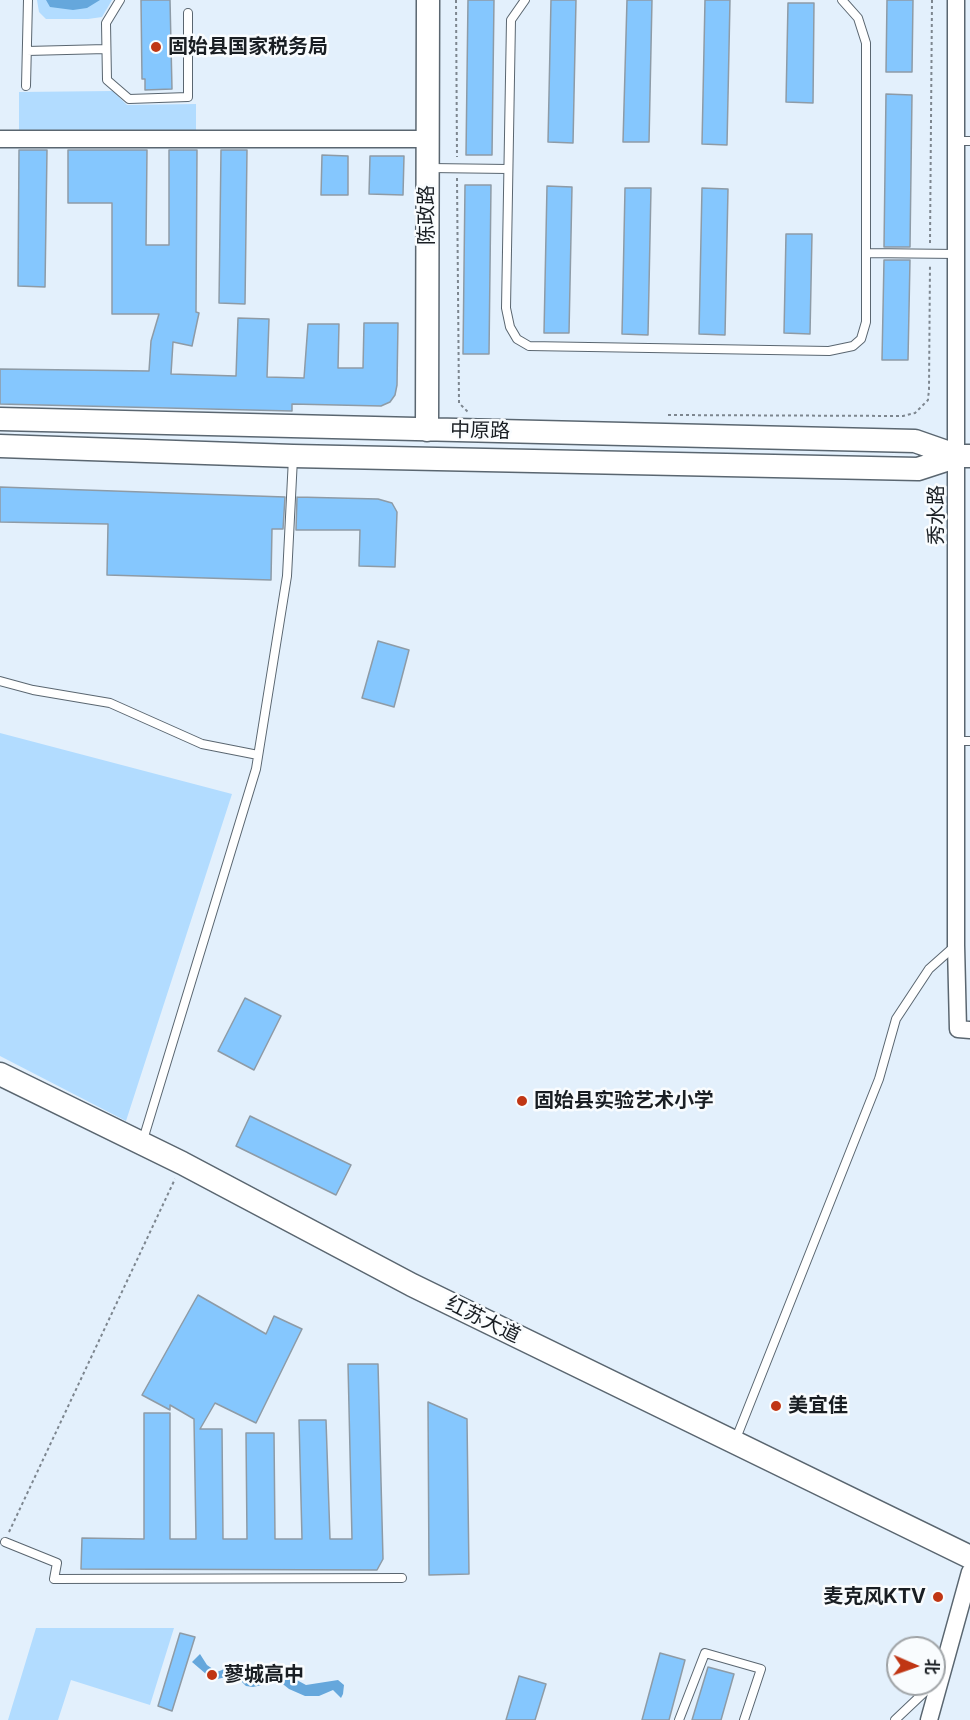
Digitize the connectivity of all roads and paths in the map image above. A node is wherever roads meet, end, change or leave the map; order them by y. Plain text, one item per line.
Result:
1 (28, 0) edge
2 (120, 0) edge
3 (428, 0) edge
4 (456, 0) edge
5 (525, 0) edge
6 (842, 0) edge
7 (932, 0) edge
8 (956, 0) edge
9 (188, 13) dead end
10 (106, 49) junction
11 (27, 51) junction
12 (26, 86) dead end
13 (0, 139) edge
14 (428, 139) junction
15 (963, 141) edge
16 (428, 168) junction
17 (457, 168) junction
18 (508, 169) junction
19 (866, 252) junction
20 (930, 254) junction
21 (957, 254) junction
22 (470, 414) dead end
23 (667, 416) dead end
24 (0, 419) edge
25 (427, 430) junction
26 (0, 446) edge
27 (293, 456) junction
28 (964, 456) edge
29 (0, 681) edge
30 (963, 741) edge
31 (258, 755) junction
32 (956, 945) junction
33 (964, 1030) edge
34 (0, 1074) edge
35 (142, 1143) junction
36 (182, 1163) junction
37 (735, 1441) junction
38 (5, 1542) joint
39 (970, 1557) edge
40 (970, 1572) edge
41 (402, 1578) dead end
42 (946, 1649) edge
43 (920, 1696) edge
44 (933, 1696) edge
45 (679, 1720) edge
46 (744, 1720) edge
47 (895, 1720) edge
48 (929, 1720) edge

1 - 11 lane
2 - 10 lane
3 - 14 main road, 陈政路
4 - 17 path
5 - 18 lane
6 - 19 lane
7 - 20 path
8 - 15 street, 秀水路
9 - 10 lane
10 - 11 lane
11 - 12 lane
13 - 14 street
14 - 16 main road, 陈政路
15 - 21 street, 秀水路
16 - 17 lane
16 - 25 main road, 陈政路
17 - 18 lane
17 - 22 path
18 - 19 lane
19 - 20 lane
20 - 21 lane
20 - 23 path
21 - 28 street, 秀水路
24 - 25 main road, 中原路
25 - 28 main road, 中原路
26 - 27 main road, 中原路
27 - 28 main road, 中原路
27 - 31 lane
28 - 30 street, 秀水路
29 - 31 lane
30 - 32 street, 秀水路
31 - 35 lane
32 - 33 street, 秀水路
32 - 37 lane
34 - 35 main road, 红苏大道
35 - 36 main road, 红苏大道
36 - 37 main road, 红苏大道
36 - 38 path
37 - 39 main road, 红苏大道
38 - 41 lane
40 - 42 street
43 - 47 lane
44 - 48 street
45 - 46 lane

